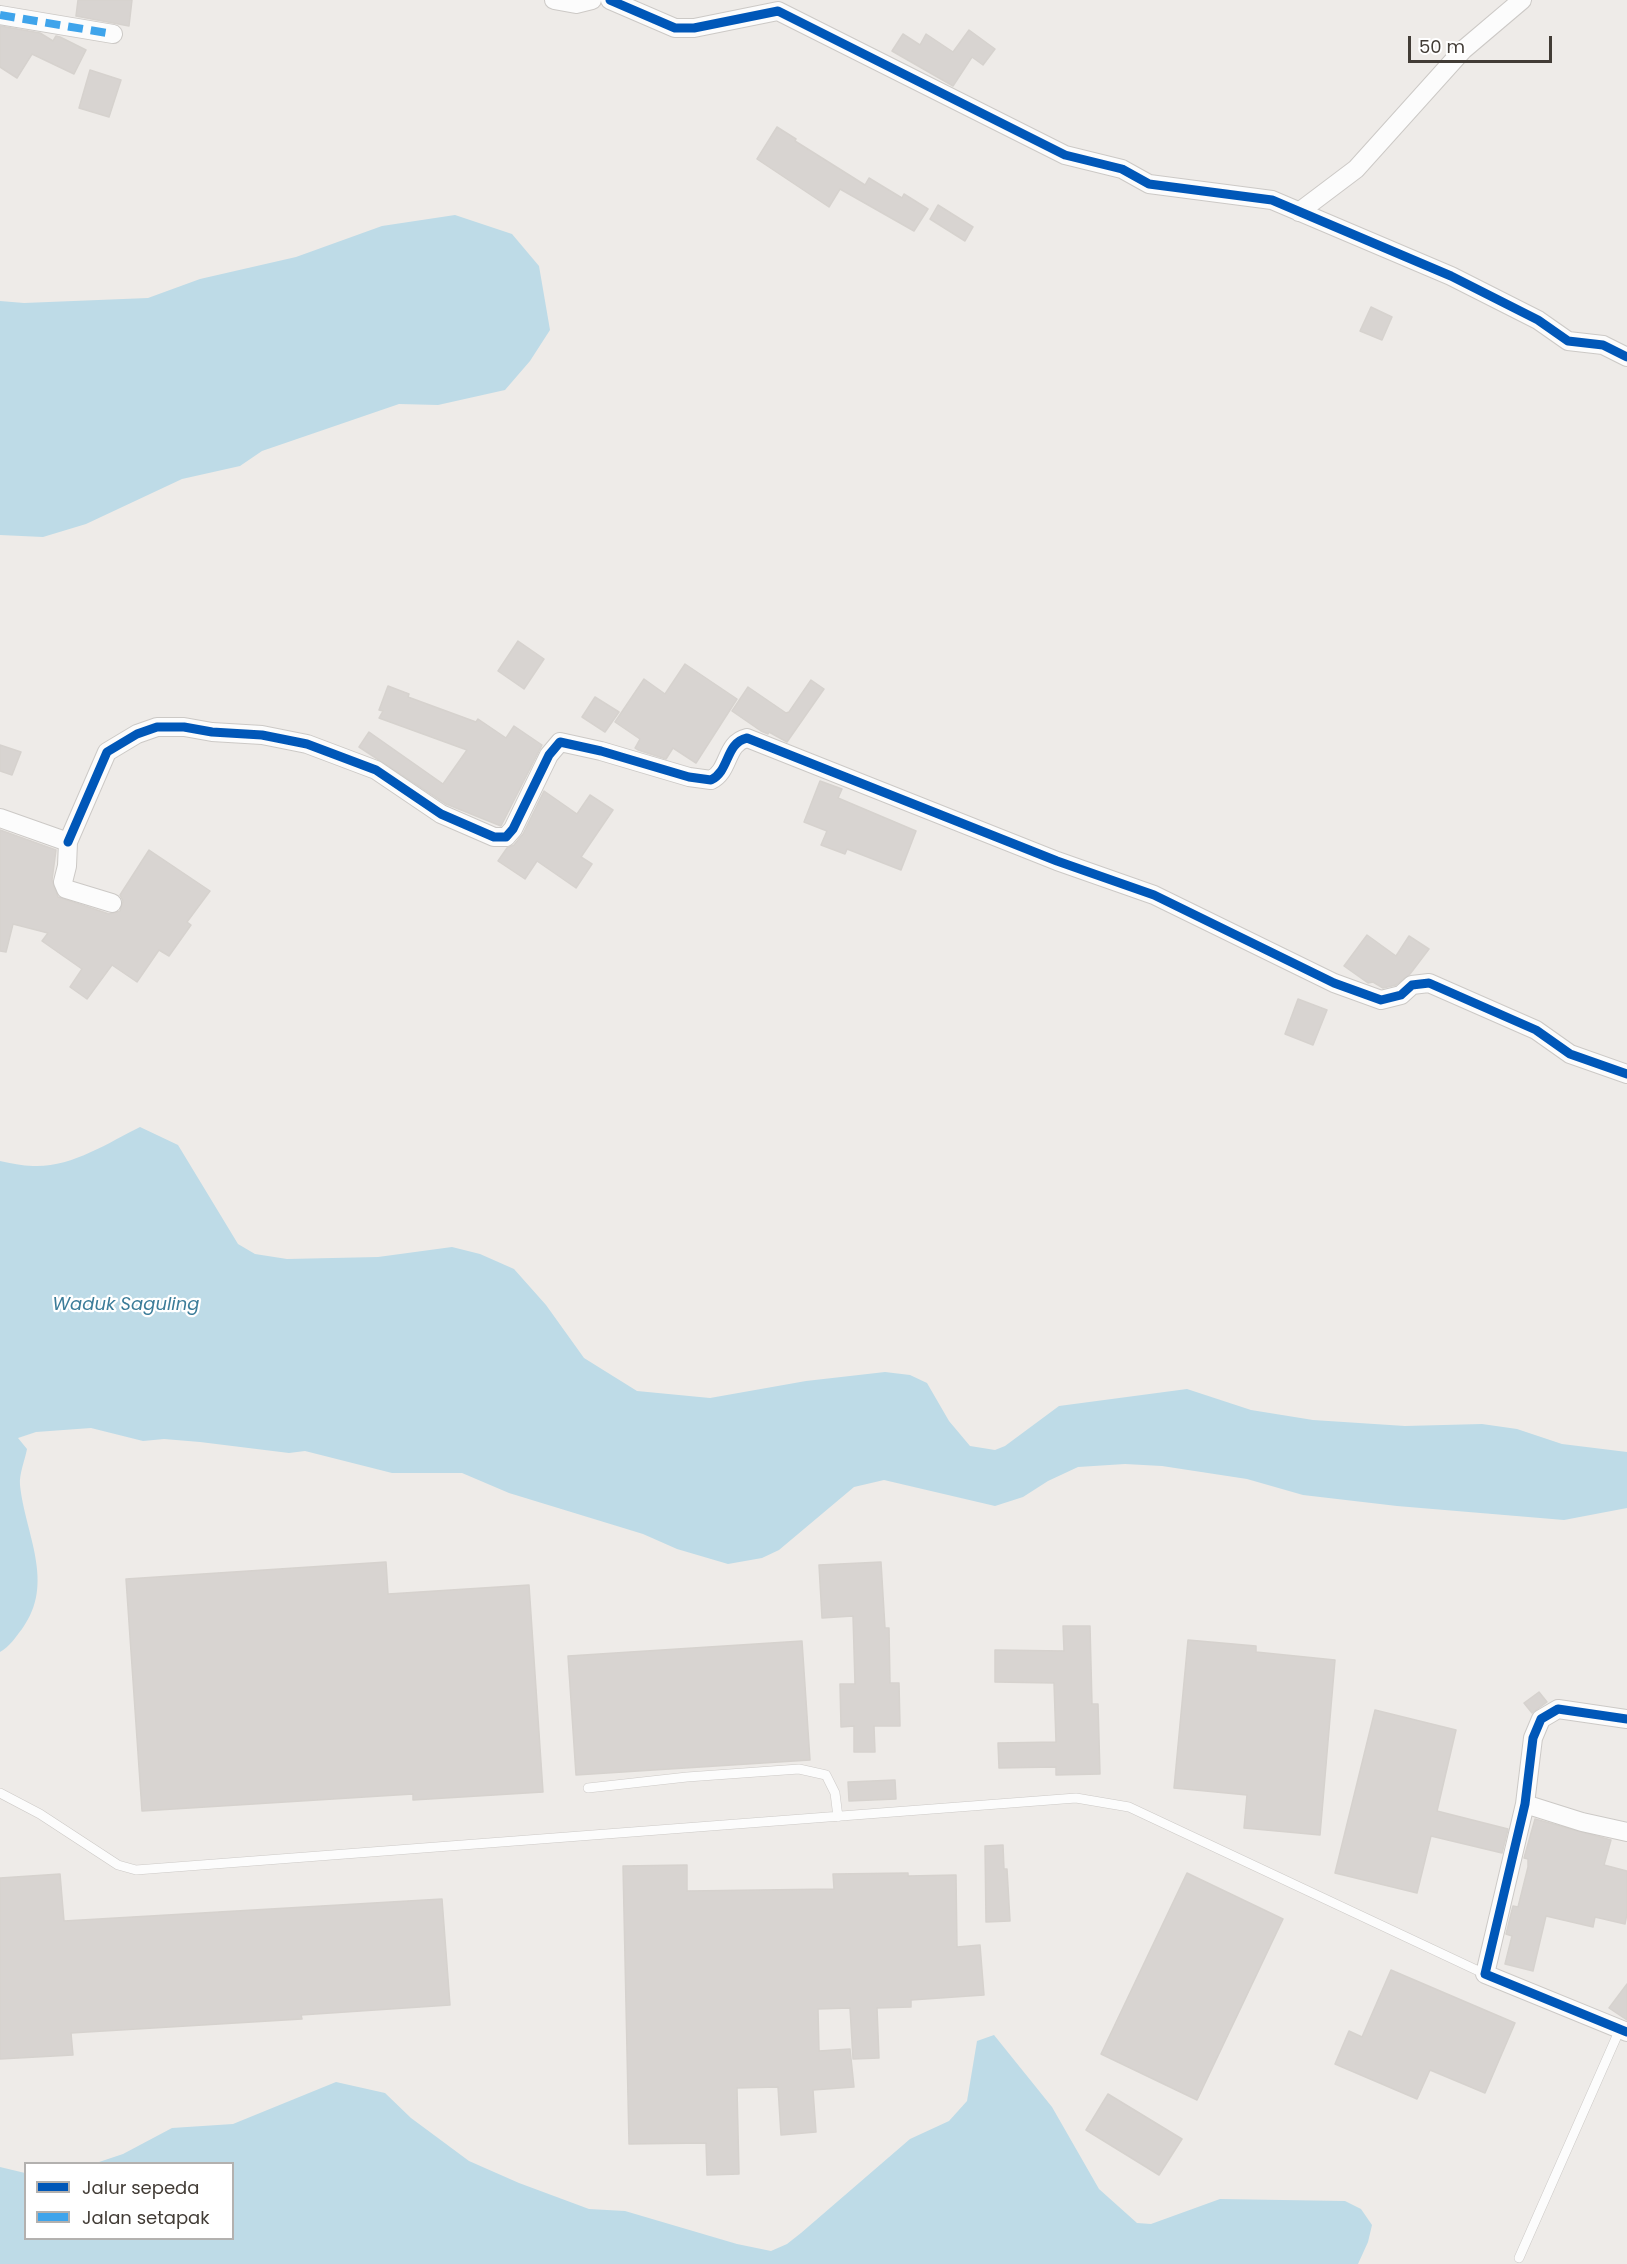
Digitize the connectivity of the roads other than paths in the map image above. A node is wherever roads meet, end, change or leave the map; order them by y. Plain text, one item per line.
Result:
1 (554, 0) edge
2 (592, 0) edge
3 (610, 0) edge
4 (1522, 0) edge
5 (0, 15) edge
6 (114, 34) dead end
7 (1299, 212) junction
8 (1627, 357) edge
9 (0, 818) edge
10 (68, 842) junction
11 (112, 903) dead end
12 (1627, 1074) edge
13 (1627, 1719) edge
14 (588, 1788) dead end
15 (0, 1793) edge
16 (1525, 1804) junction
17 (837, 1817) junction
18 (1627, 1832) edge
19 (1485, 1974) junction
20 (1623, 2031) edge
21 (1520, 2258) dead end

1 - 2 street
3 - 7 street
4 - 7 street
5 - 6 street
7 - 8 street
9 - 10 street
10 - 11 street
10 - 12 street
13 - 16 street
14 - 17 lane
15 - 17 lane
16 - 18 street
16 - 19 street
17 - 19 lane
19 - 20 street
20 - 21 lane

